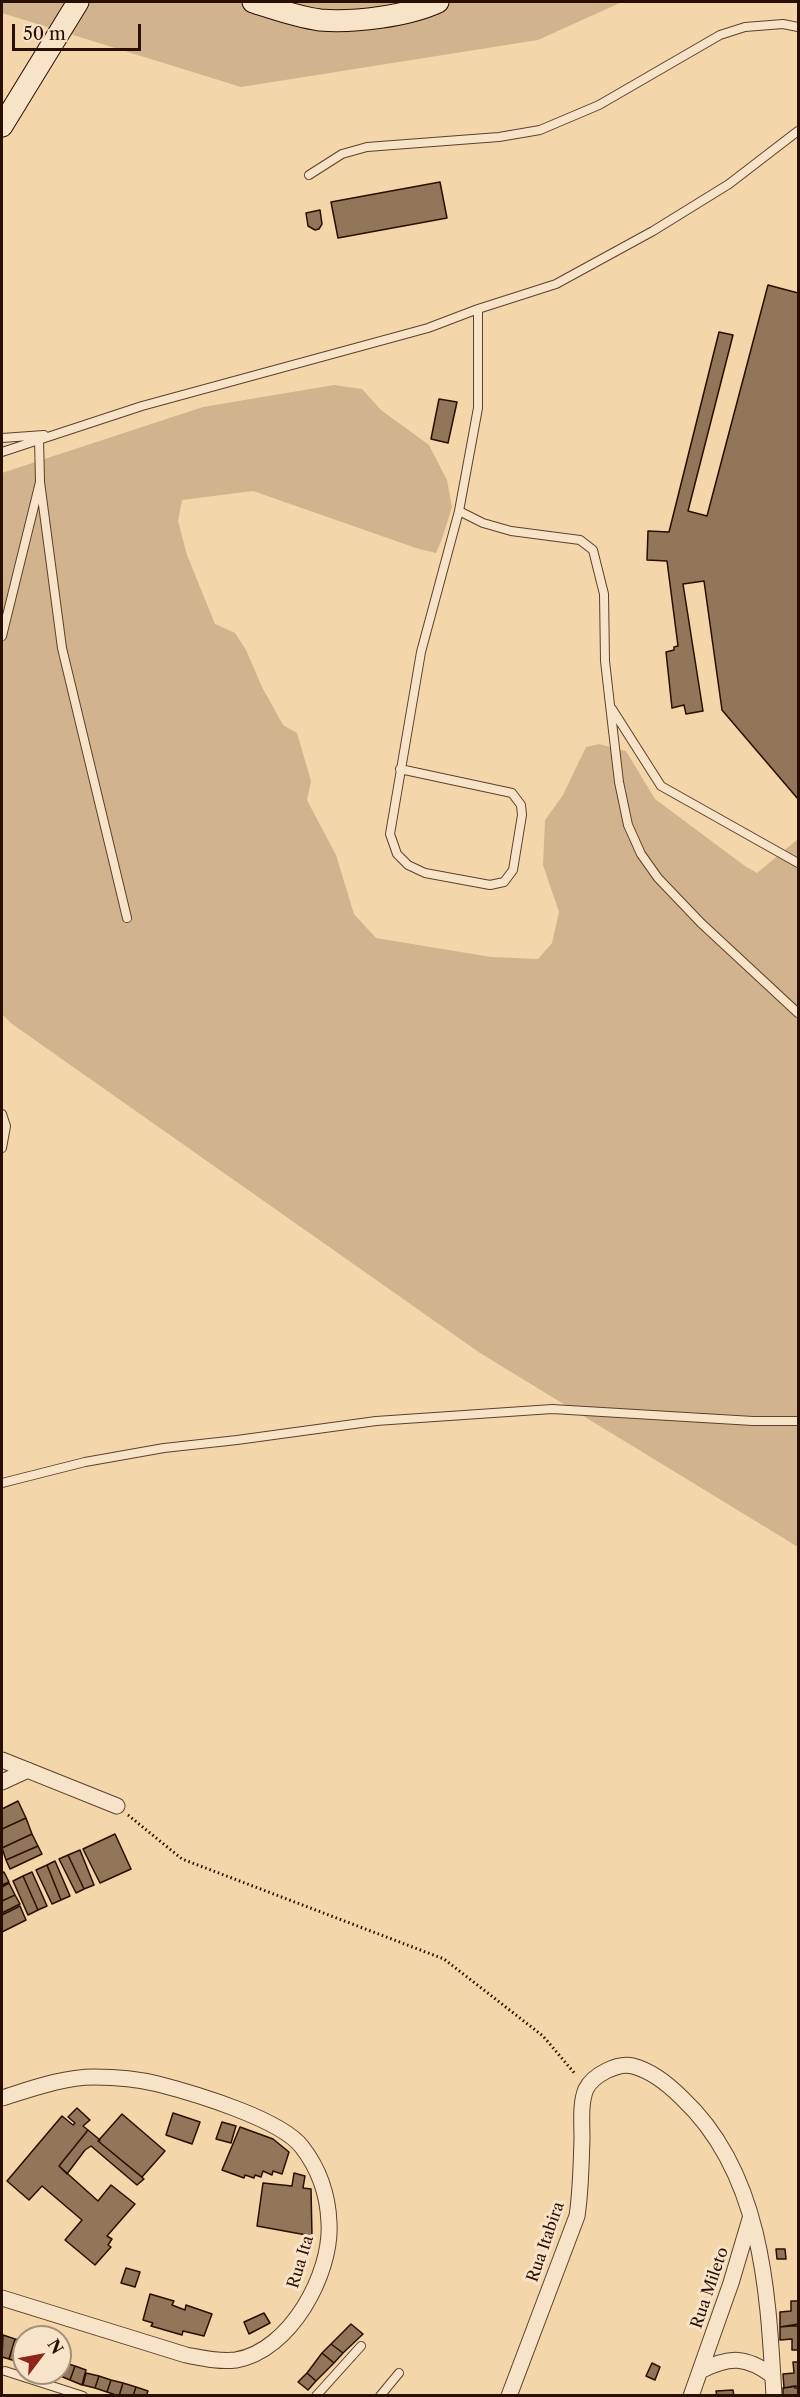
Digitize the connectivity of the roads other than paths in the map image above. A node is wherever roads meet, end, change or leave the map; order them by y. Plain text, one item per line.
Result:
1 (78, 2) edge
2 (253, 2) edge
3 (438, 2) edge
4 (798, 27) edge
5 (2, 126) edge
6 (798, 131) edge
7 (309, 175) dead end
8 (478, 309) junction
9 (42, 437) junction
10 (2, 438) edge
11 (2, 452) edge
12 (40, 482) junction
13 (459, 511) junction
14 (2, 636) edge
15 (610, 705) junction
16 (400, 769) junction
17 (798, 863) edge
18 (127, 918) dead end
19 (798, 1013) edge
20 (2, 1114) edge
21 (2, 1148) edge
22 (798, 1421) edge
23 (2, 1483) edge
24 (2, 1760) edge
25 (28, 1770) junction
26 (2, 1782) edge
27 (117, 1806) road end
28 (2, 2098) edge
29 (751, 2216) junction
30 (2, 2298) edge
31 (361, 2346) dead end
32 (5, 2371) dead end
33 (700, 2371) junction
34 (399, 2373) dead end
35 (773, 2376) junction
36 (84, 2396) edge
37 (316, 2396) edge
38 (380, 2396) edge
39 (509, 2396) edge
40 (691, 2396) edge
41 (774, 2396) edge

1 - 5 main road
2 - 3 main road
4 - 7 lane
6 - 8 lane
8 - 9 lane
8 - 13 lane
9 - 10 lane
9 - 11 lane
9 - 12 lane
12 - 14 lane
12 - 18 lane
13 - 15 lane
13 - 16 lane
15 - 17 lane
15 - 19 lane
16 - 16 lane
20 - 21 lane
22 - 23 lane
24 - 25 street
25 - 26 street
25 - 27 street
28 - 30 street, Rua Ita
29 - 33 street, Rua Mileto
29 - 35 street
29 - 39 street, Rua Itabira
31 - 37 lane
32 - 36 lane
33 - 35 street
33 - 40 street, Rua Mileto
34 - 38 lane
35 - 41 street

